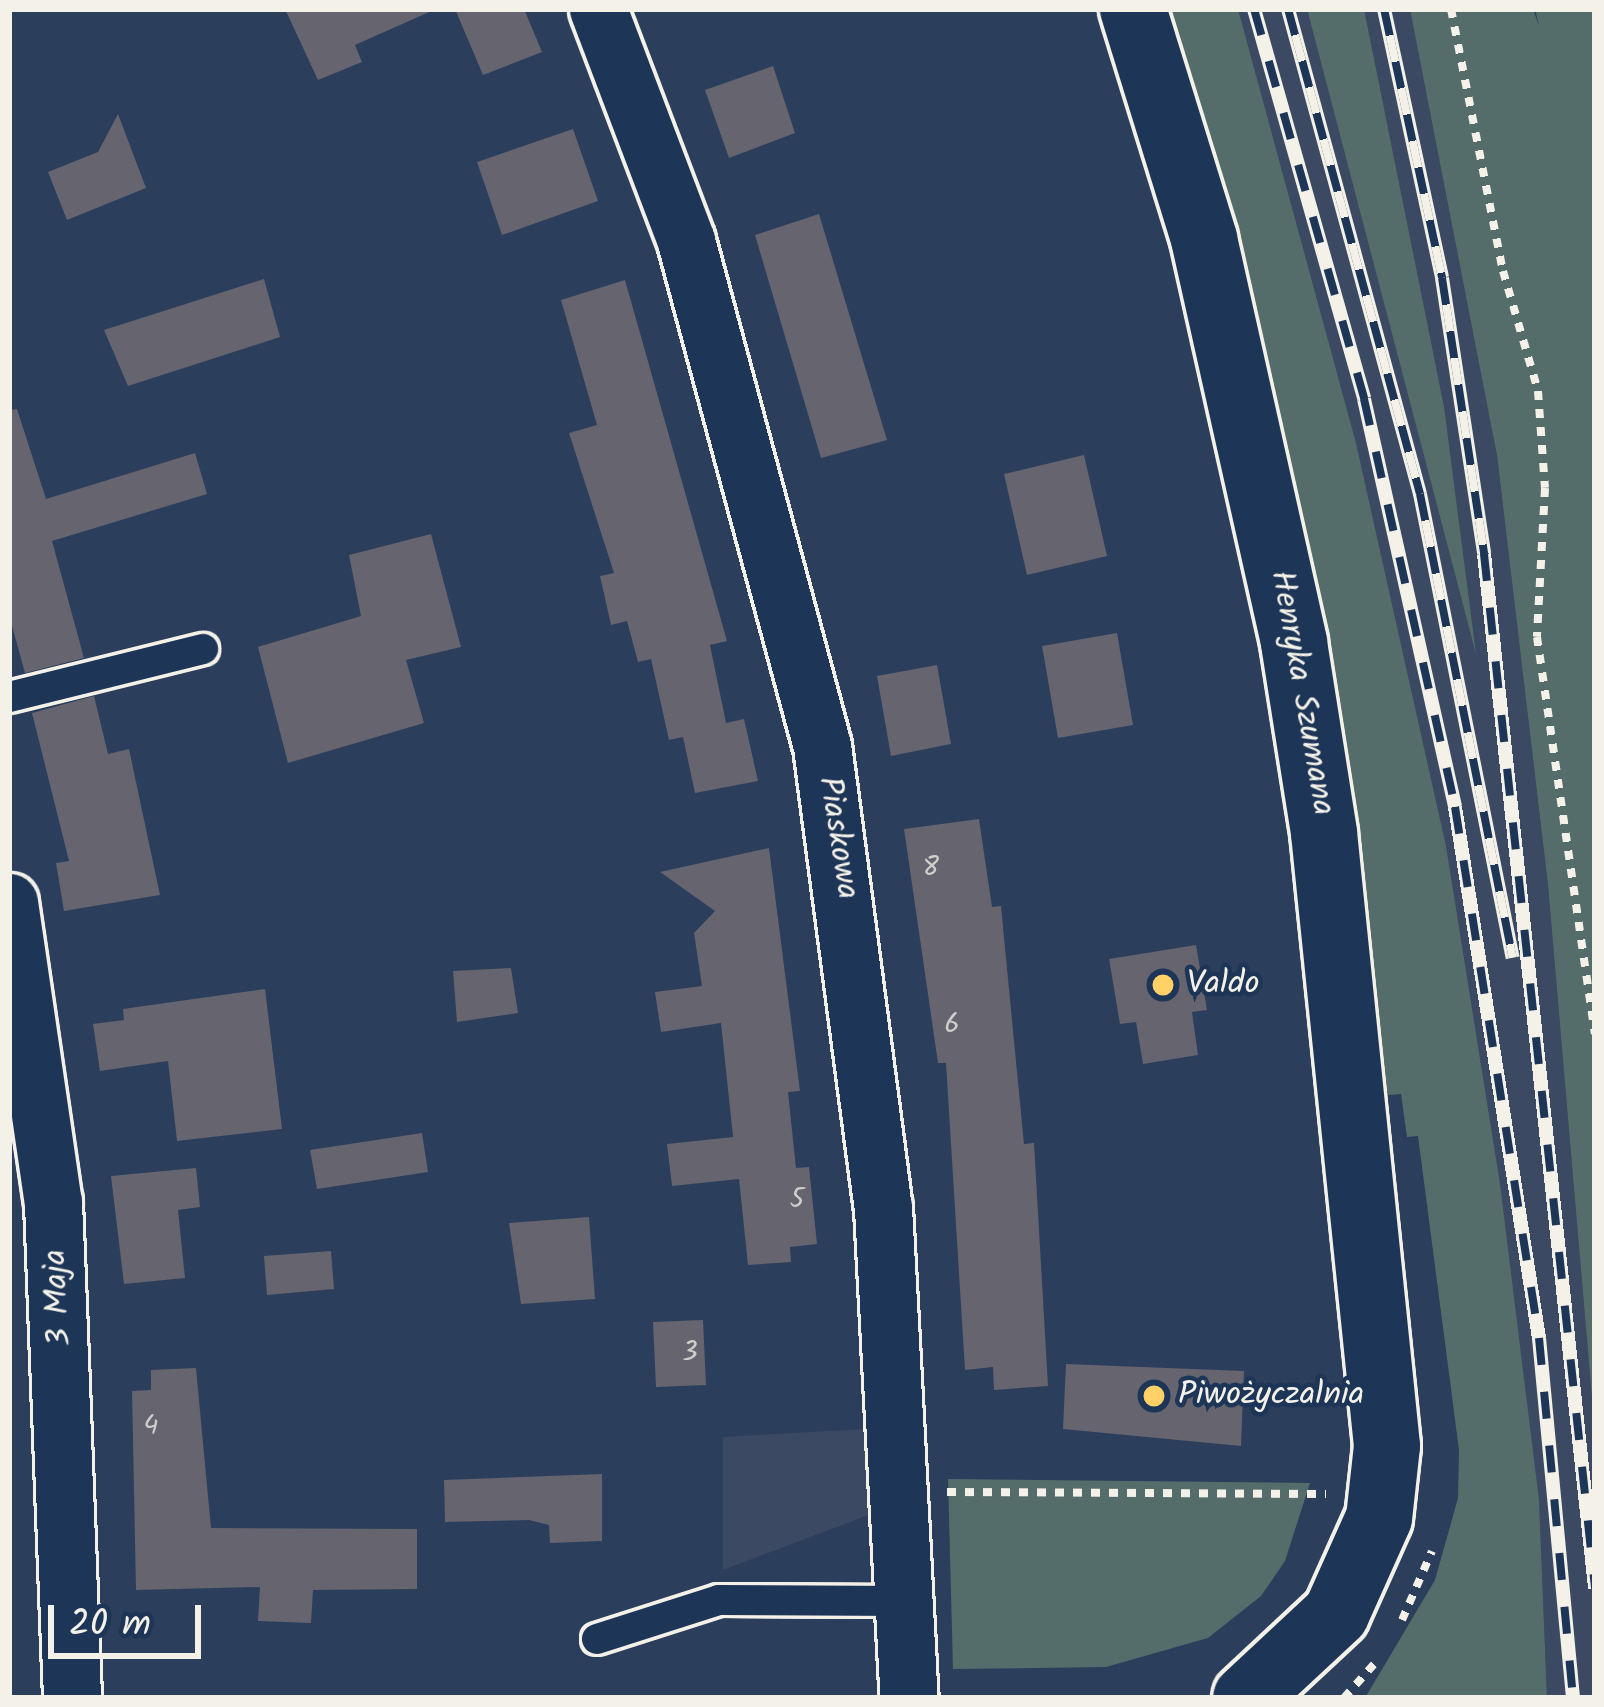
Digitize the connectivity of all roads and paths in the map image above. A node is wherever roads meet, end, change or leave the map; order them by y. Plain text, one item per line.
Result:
1 (598, 9) edge
2 (1133, 9) edge
3 (1450, 9) edge
4 (203, 649) dead end
5 (9, 697) edge
6 (9, 902) edge
7 (1595, 1034) edge
8 (1342, 1484) dead end
9 (933, 1492) dead end
10 (906, 1600) junction
11 (596, 1639) dead end
12 (72, 1698) edge
13 (909, 1698) edge
14 (1246, 1698) edge

1 - 10 street, Piaskowa
2 - 14 street, Henryka Szumana
3 - 7 path
4 - 5 lane
6 - 12 street, 3 Maja
8 - 9 path
10 - 11 lane
10 - 13 street, Piaskowa

